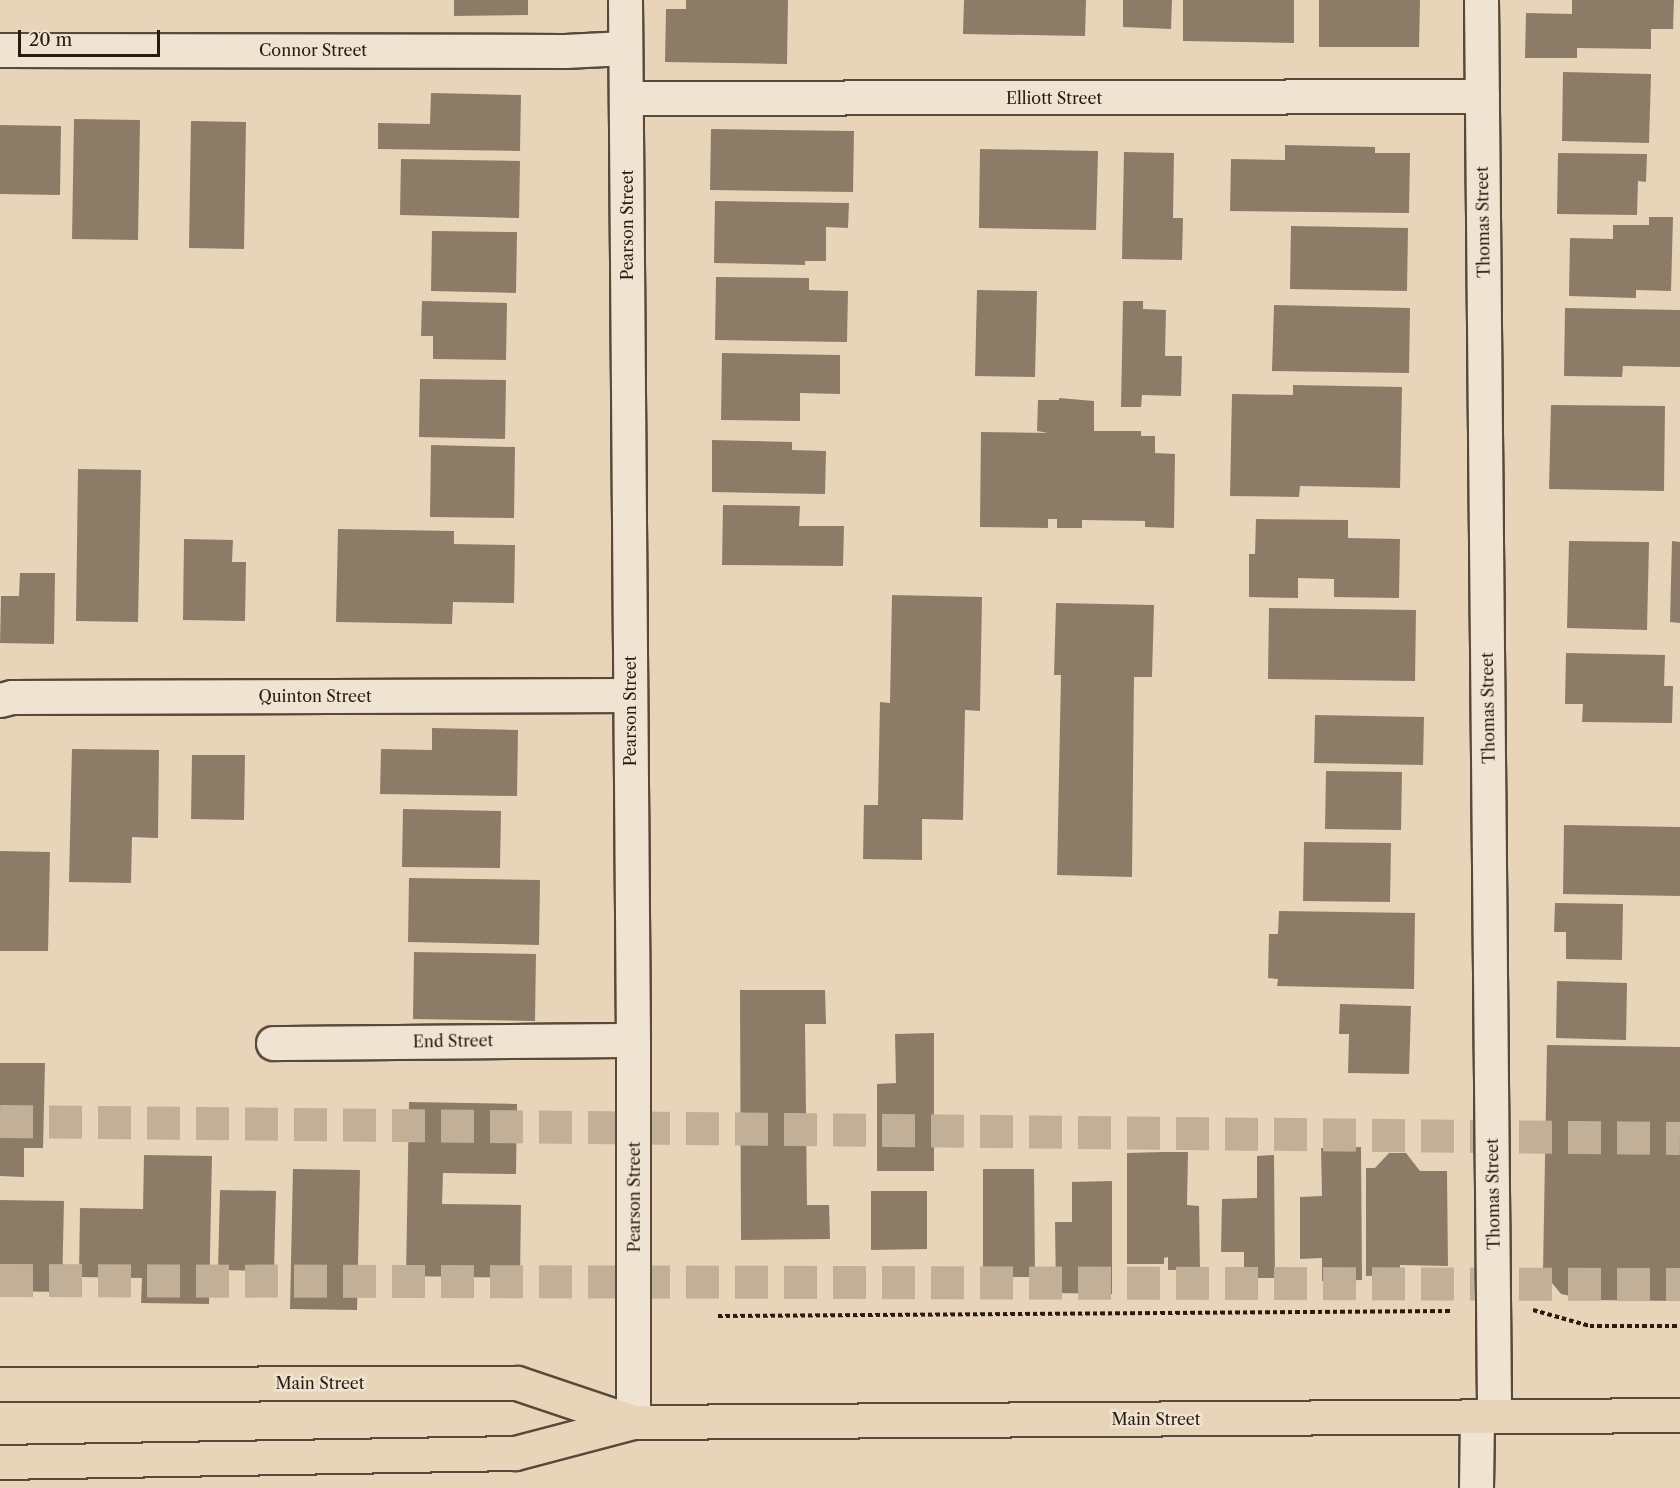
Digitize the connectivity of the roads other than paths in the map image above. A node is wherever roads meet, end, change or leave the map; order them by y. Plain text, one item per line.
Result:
1 (625, 0) edge
2 (1481, 0) edge
3 (625, 48) junction
4 (0, 50) edge
5 (1482, 96) junction
6 (626, 98) junction
7 (630, 694) junction
8 (0, 700) edge
9 (633, 1040) junction
10 (273, 1043) dead end
11 (0, 1384) edge
12 (1680, 1415) edge
13 (1485, 1417) junction
14 (633, 1422) junction
15 (0, 1462) edge
16 (1476, 1488) edge

1 - 3 street, Pearson Street
2 - 5 street, Thomas Street
3 - 4 street, Connor Street
3 - 6 street, Pearson Street
5 - 6 street, Elliott Street
5 - 13 street, Thomas Street
6 - 7 street, Pearson Street
7 - 8 street, Quinton Street
7 - 9 street, Pearson Street
9 - 10 street, End Street
9 - 14 street, Pearson Street
11 - 14 highway, Main Street
12 - 13 highway, Main Street
13 - 14 highway, Main Street
13 - 16 street, Thomas Street
14 - 15 highway, Main Street

